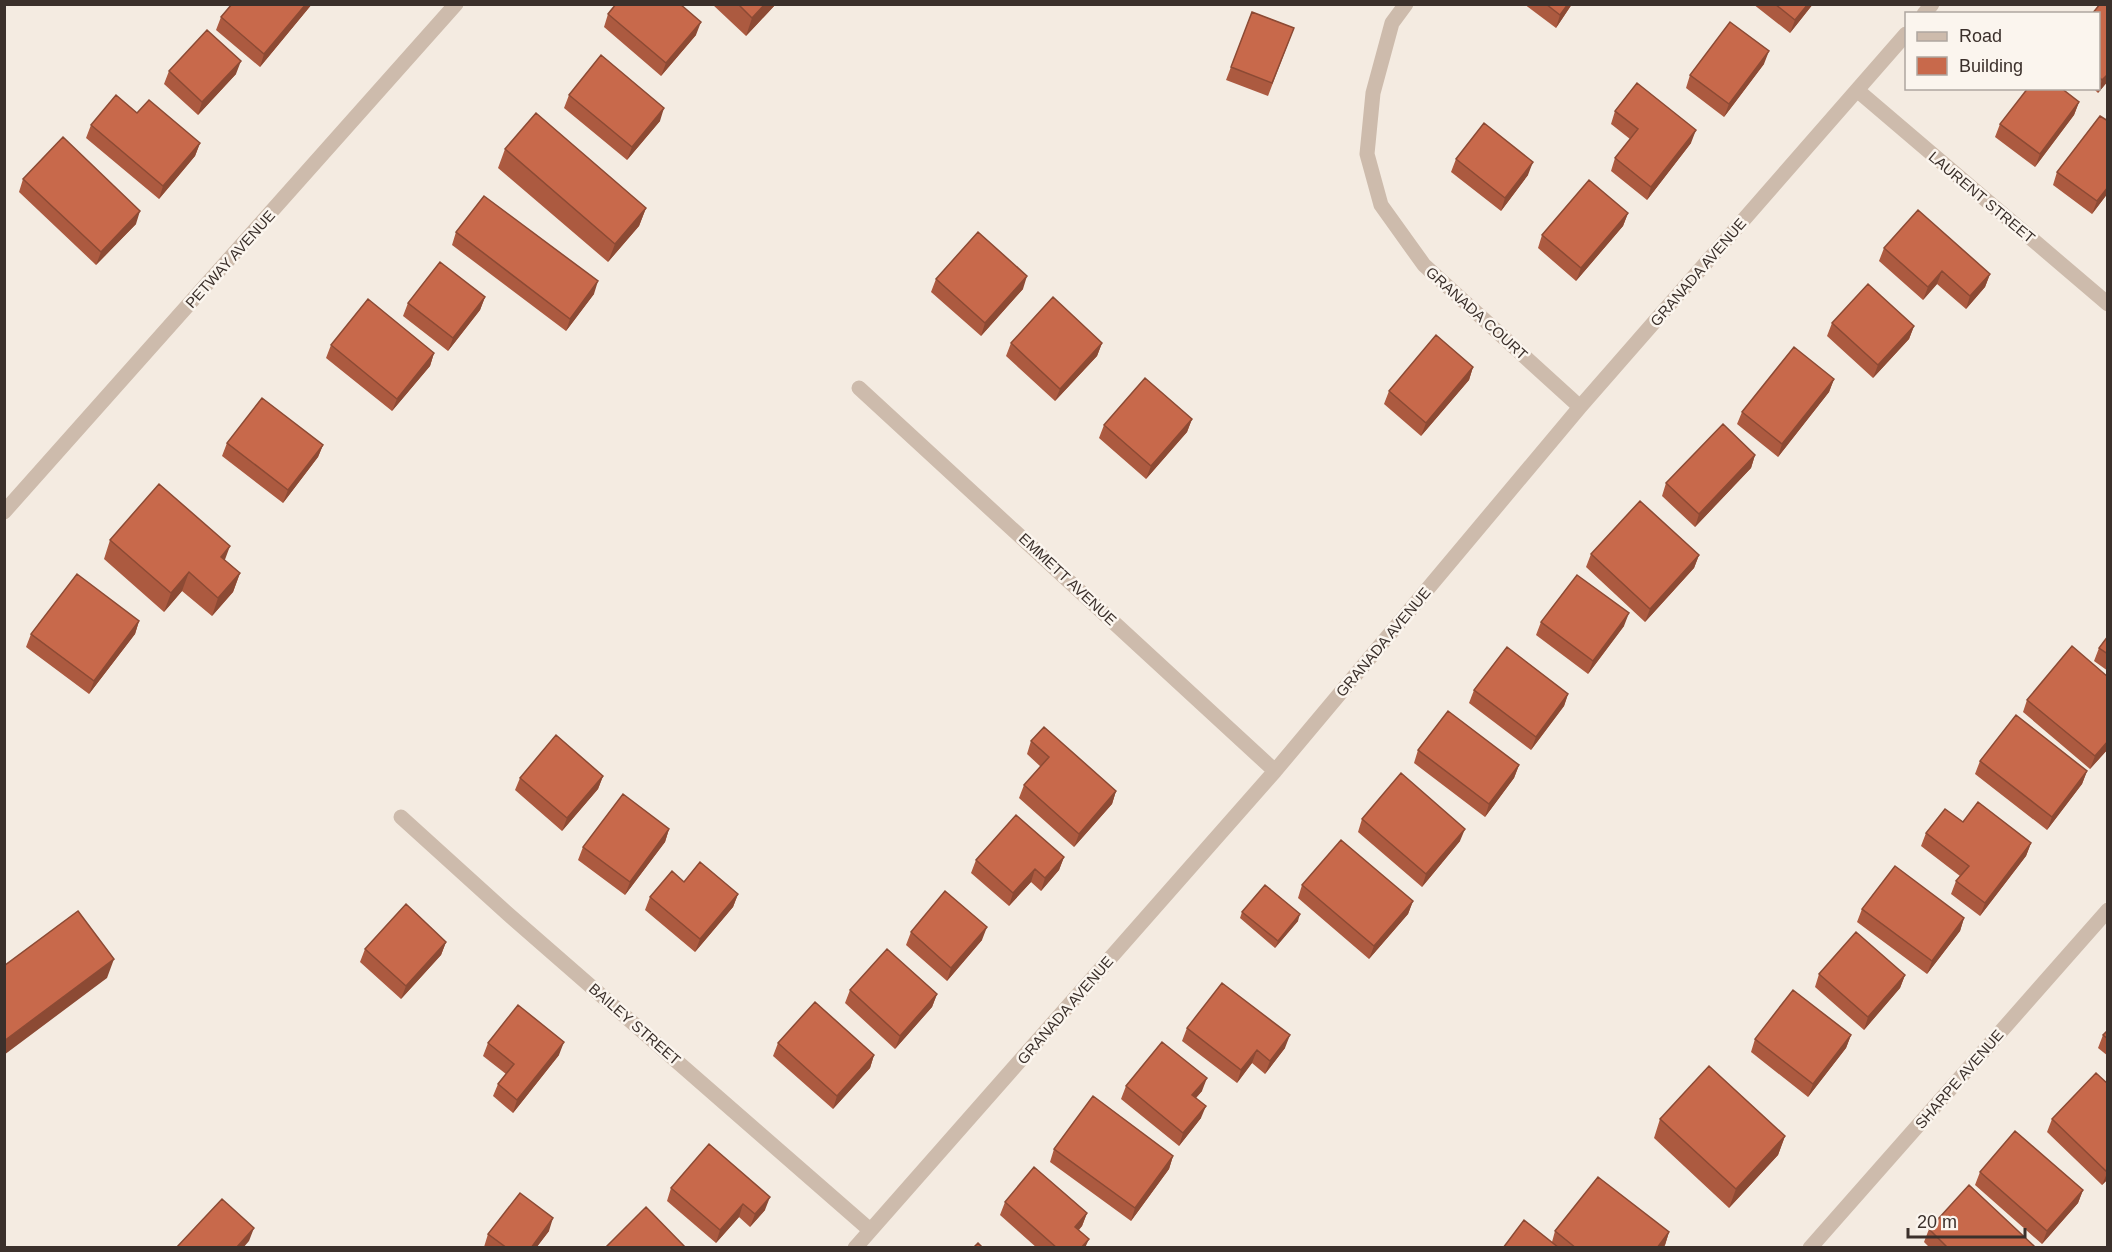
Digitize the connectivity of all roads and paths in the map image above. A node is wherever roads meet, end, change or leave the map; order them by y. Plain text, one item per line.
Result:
1 (456, 4) edge
2 (1406, 4) edge
3 (1905, 35) edge
4 (1857, 90) junction
5 (2108, 304) edge
6 (859, 388) dead end
7 (1580, 407) junction
8 (4, 512) edge
9 (1275, 771) junction
10 (400, 816) dead end
11 (2108, 910) edge
12 (870, 1230) junction
13 (855, 1248) edge
14 (1810, 1248) edge

1 - 8 street, PETWAY AVENUE
2 - 7 street, GRANADA COURT
3 - 4 street, GRANADA AVENUE
4 - 5 street, LAURENT STREET
4 - 7 street, GRANADA AVENUE
6 - 9 street, EMMETT AVENUE
7 - 9 street, GRANADA AVENUE
9 - 12 street, GRANADA AVENUE
10 - 12 street, BAILEY STREET
11 - 14 street, SHARPE AVENUE
12 - 13 street, GRANADA AVENUE

